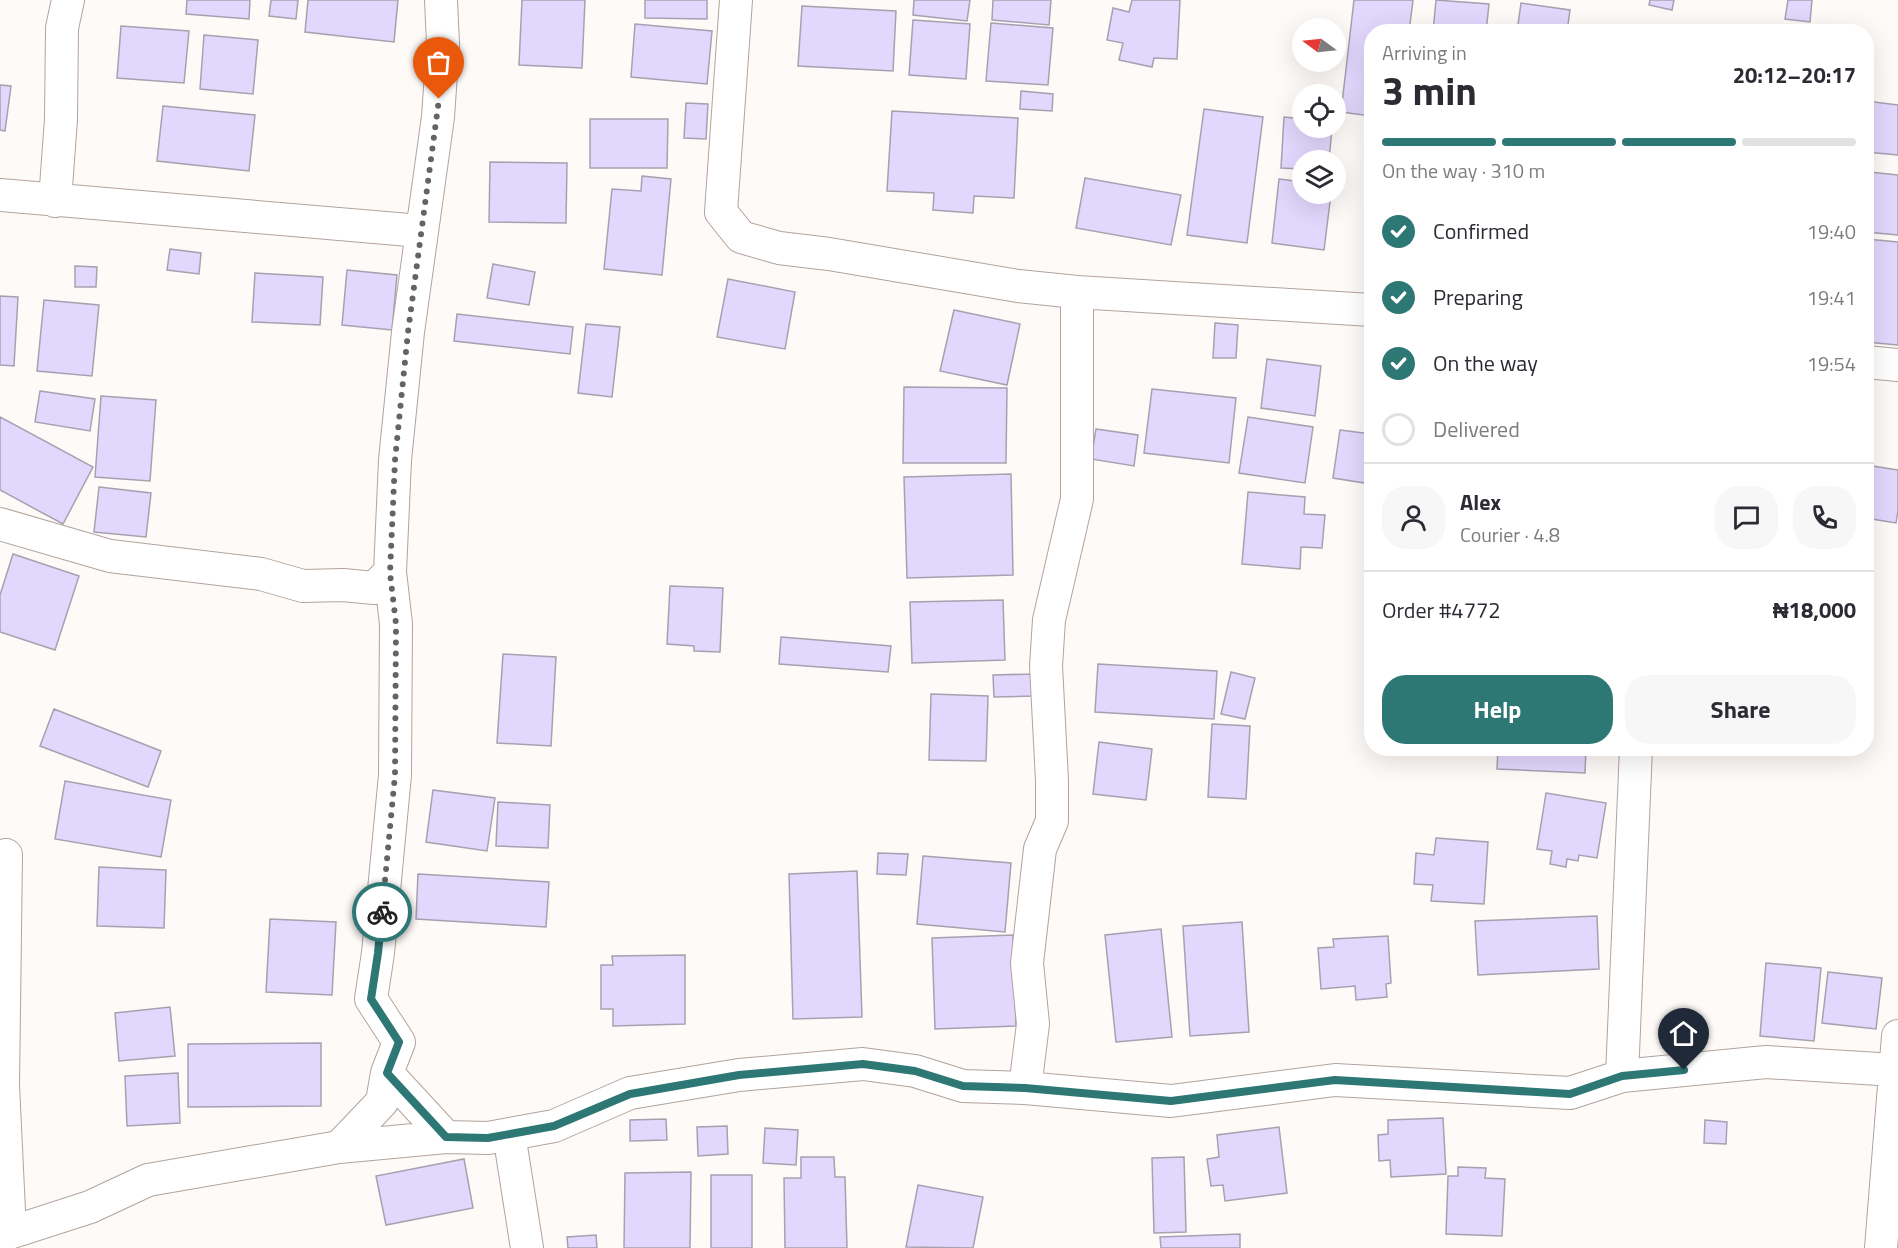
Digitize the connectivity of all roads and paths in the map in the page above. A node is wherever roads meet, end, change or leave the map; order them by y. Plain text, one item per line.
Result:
1 (68, 0) edge
2 (441, 0) edge
3 (736, 0) edge
4 (0, 195) edge
5 (55, 201) junction
6 (421, 231) junction
7 (1077, 292) junction
8 (1364, 310) edge
9 (1874, 363) edge
10 (1898, 365) edge
11 (0, 524) edge
12 (390, 573) junction
13 (1636, 756) edge
14 (6, 855) dead end
15 (1898, 1036) edge
16 (1895, 1070) junction
17 (387, 1073) junction
18 (1622, 1076) junction
19 (1025, 1088) junction
20 (509, 1134) junction
21 (446, 1137) junction
22 (339, 1147) junction
23 (5, 1234) edge
24 (527, 1248) edge
25 (1881, 1248) edge

1 - 5 street
2 - 6 street
3 - 7 street
4 - 5 street
5 - 6 street
6 - 12 street
7 - 8 street
7 - 19 street
9 - 10 street
11 - 12 street
12 - 17 street
13 - 18 street
14 - 23 street
15 - 16 street
16 - 18 street
16 - 25 street
17 - 21 street
17 - 22 street
18 - 19 street
19 - 20 street
20 - 21 street
20 - 24 street
21 - 22 street
22 - 23 street

